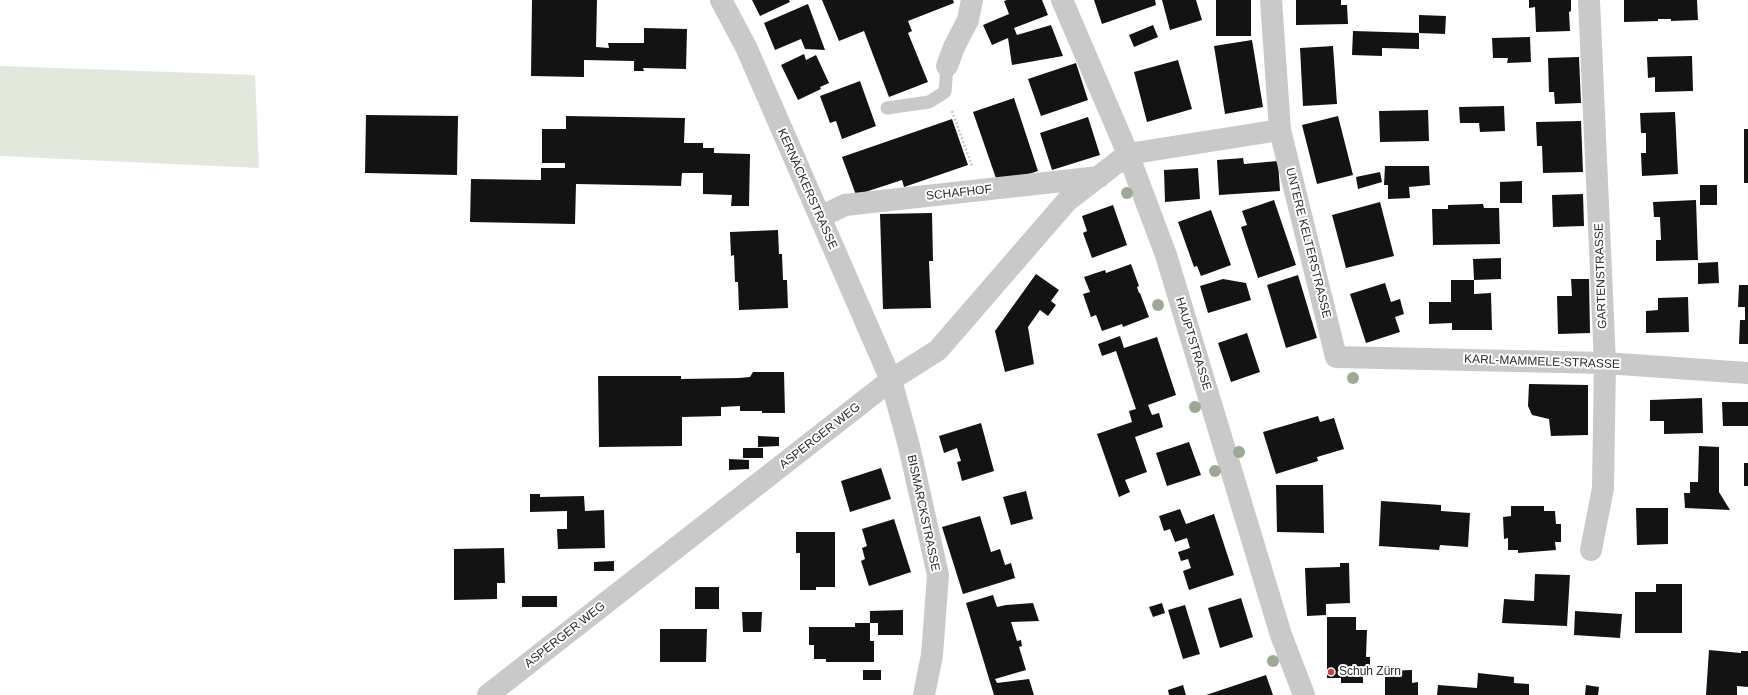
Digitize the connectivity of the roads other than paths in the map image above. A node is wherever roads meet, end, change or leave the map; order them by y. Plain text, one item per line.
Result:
1 (720, 0) edge
2 (972, 0) edge
3 (1062, 0) edge
4 (1271, 0) edge
5 (1589, 0) edge
6 (947, 66) joint
7 (887, 108) dead end
8 (1280, 130) junction
9 (1128, 154) junction
10 (1100, 177) junction
11 (820, 217) junction
12 (1336, 357) joint
13 (1605, 363) junction
14 (1748, 373) edge
15 (891, 380) junction
16 (1591, 550) dead end
17 (488, 695) edge
18 (924, 695) edge
19 (1304, 695) edge

1 - 11 street, KERNÄCKERSTRASSE
2 - 6 street
3 - 9 street, HAUPTSTRASSE
4 - 8 street, UNTERE KELTERSTRASSE
5 - 13 street, GARTENSTRASSE
6 - 7 lane
8 - 9 street
8 - 12 street, UNTERE KELTERSTRASSE
9 - 10 street, ASPERGER WEG
9 - 19 street, HAUPTSTRASSE
10 - 11 street, SCHAFHOF
10 - 15 street, ASPERGER WEG
11 - 15 street, KERNÄCKERSTRASSE
12 - 13 street, KARL-MAMMELE-STRASSE
13 - 14 street, KARL-MAMMELE-STRASSE
13 - 16 street, GARTENSTRASSE
15 - 17 street, ASPERGER WEG
15 - 18 street, BISMARCKSTRASSE

